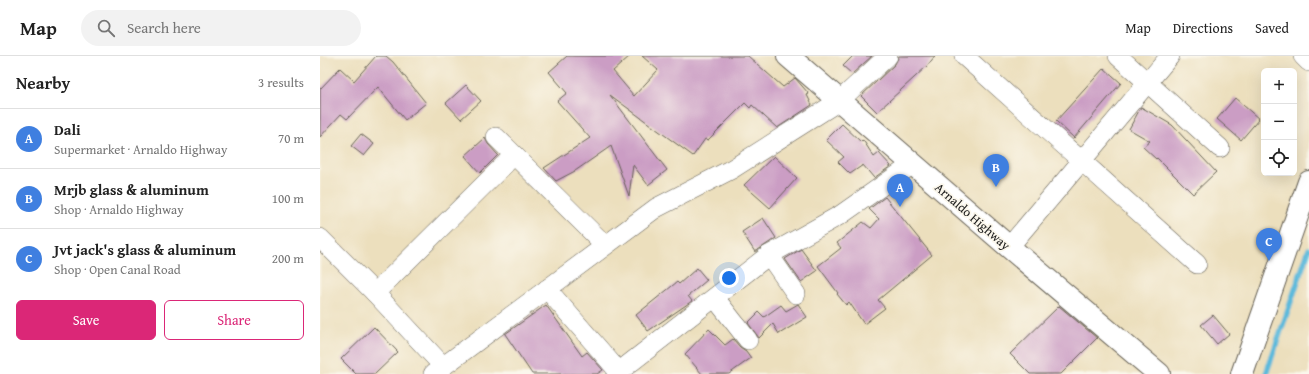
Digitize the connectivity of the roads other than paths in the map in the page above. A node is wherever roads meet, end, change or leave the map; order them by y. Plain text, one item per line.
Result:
1 (788, 56) edge
2 (888, 56) edge
3 (964, 56) edge
4 (1118, 56) edge
5 (1170, 56) edge
6 (1303, 56) edge
7 (1309, 62) edge
8 (1148, 82) junction
9 (840, 101) junction
10 (496, 137) dead end
11 (1220, 148) dead end
12 (514, 155) junction
13 (1081, 162) junction
14 (913, 164) junction
15 (1309, 182) edge
16 (320, 238) edge
17 (605, 246) junction
18 (1009, 247) junction
19 (769, 255) junction
20 (1197, 264) dead end
21 (547, 289) junction
22 (375, 293) junction
23 (796, 294) dead end
24 (715, 298) junction
25 (748, 340) dead end
26 (438, 370) edge
27 (617, 373) edge
28 (1159, 374) edge
29 (1242, 374) edge

1 - 9 main road, Arnaldo Highway
2 - 9 street
3 - 13 street
4 - 8 street
5 - 8 street
6 - 7 street
8 - 11 street
8 - 13 street
9 - 14 main road, Arnaldo Highway
9 - 17 street
10 - 12 street
12 - 17 street
12 - 22 street
13 - 18 street
13 - 20 street
14 - 18 main road, Arnaldo Highway
14 - 19 street
15 - 29 main road
16 - 22 street
17 - 21 street
18 - 28 main road, Arnaldo Highway
19 - 23 street
19 - 24 street
21 - 26 street
21 - 27 street
22 - 26 street
24 - 25 street
24 - 27 street

